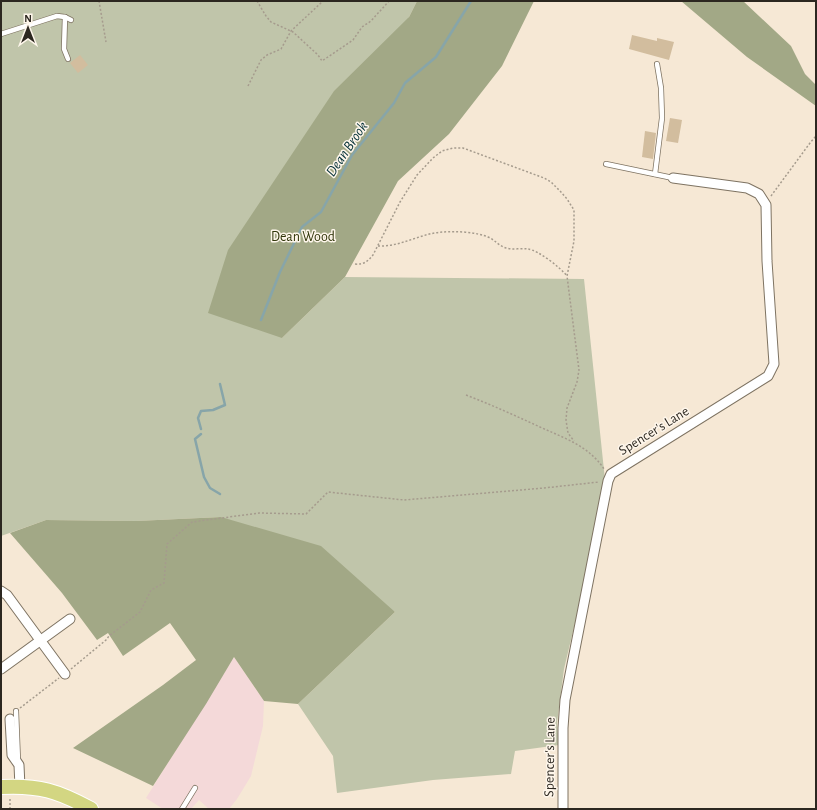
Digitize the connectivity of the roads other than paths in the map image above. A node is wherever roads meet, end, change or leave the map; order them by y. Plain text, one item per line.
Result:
1 (65, 17) junction
2 (71, 20) dead end
3 (1, 34) edge
4 (68, 59) dead end
5 (657, 64) dead end
6 (606, 164) dead end
7 (655, 174) junction
8 (673, 178) joint
9 (1, 591) edge
10 (70, 619) dead end
11 (40, 640) junction
12 (1, 669) edge
13 (65, 674) road end
14 (16, 711) road end
15 (10, 719) dead end
16 (19, 764) junction
17 (1, 787) edge
18 (20, 787) junction
19 (195, 788) dead end
20 (91, 809) edge
21 (182, 809) edge
22 (563, 809) edge

1 - 2 lane
1 - 3 lane
1 - 4 lane
5 - 7 lane
6 - 7 lane
7 - 8 lane
8 - 22 street, Spencer's Lane
9 - 11 street
10 - 11 street
11 - 12 street
11 - 13 street
14 - 16 lane
15 - 16 street
16 - 18 street
17 - 18 main road
18 - 20 main road
19 - 21 lane

